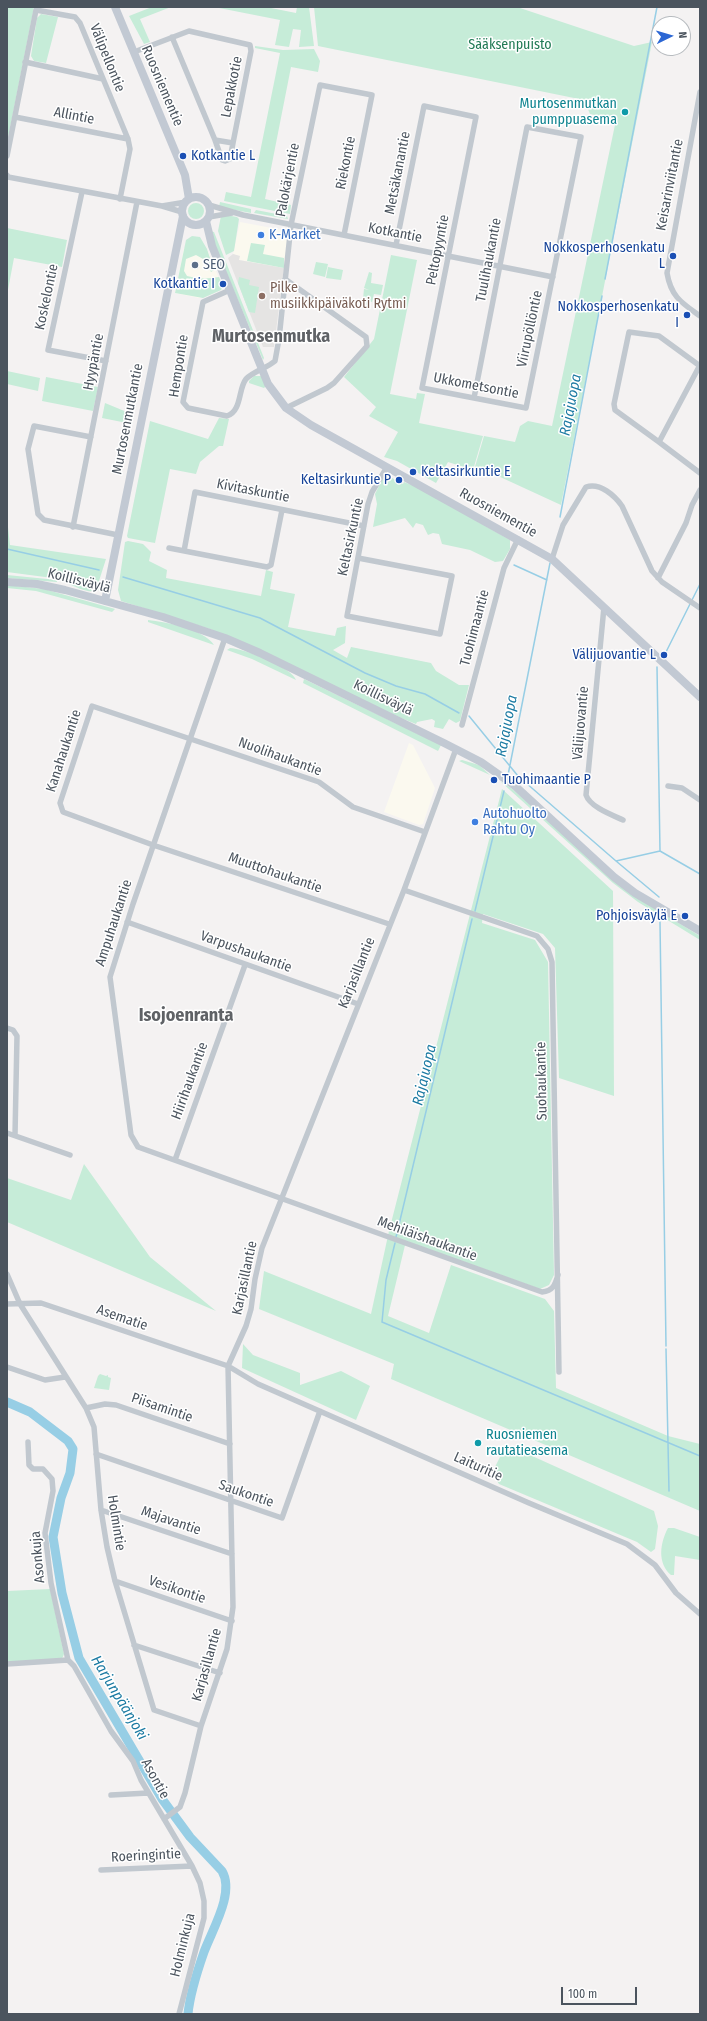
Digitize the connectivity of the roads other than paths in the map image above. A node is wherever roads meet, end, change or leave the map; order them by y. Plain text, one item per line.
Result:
1 (115, 7) edge
2 (172, 37) junction
3 (134, 52) junction
4 (26, 62) junction
5 (103, 79) junction
6 (700, 92) edge
7 (372, 95) joint
8 (424, 106) joint
9 (15, 117) junction
10 (527, 127) joint
11 (128, 139) junction
12 (215, 140) junction
13 (233, 143) junction
14 (7, 156) edge
15 (7, 174) edge
16 (185, 175) junction
17 (82, 192) junction
18 (120, 198) junction
19 (201, 198) junction
20 (187, 200) junction
21 (137, 202) junction
22 (209, 205) junction
23 (162, 206) junction
24 (233, 213) junction
25 (182, 214) junction
26 (208, 219) junction
27 (194, 225) junction
28 (291, 225) junction
29 (344, 235) junction
30 (177, 242) junction
31 (396, 245) junction
32 (212, 246) junction
33 (449, 256) junction
34 (500, 266) junction
35 (553, 277) junction
36 (285, 279) junction
37 (230, 290) junction
38 (700, 316) edge
39 (106, 361) junction
40 (700, 365) edge
41 (262, 369) junction
42 (422, 388) joint
43 (474, 398) junction
44 (286, 408) junction
45 (526, 408) joint
46 (92, 437) junction
47 (659, 442) junction
48 (387, 467) junction
49 (700, 473) edge
50 (700, 490) edge
51 (282, 510) junction
52 (74, 526) junction
53 (364, 526) junction
54 (118, 535) junction
55 (518, 539) junction
56 (169, 548) dead end
57 (184, 550) junction
58 (358, 558) junction
59 (552, 559) junction
60 (658, 578) junction
61 (7, 582) edge
62 (105, 600) junction
63 (604, 607) junction
64 (700, 608) edge
65 (224, 638) junction
66 (700, 697) edge
67 (462, 725) dead end
68 (191, 738) junction
69 (456, 749) junction
70 (668, 786) dead end
71 (700, 800) edge
72 (623, 820) dead end
73 (425, 832) junction
74 (153, 845) junction
75 (404, 890) junction
76 (127, 922) junction
77 (389, 924) junction
78 (700, 931) edge
79 (245, 965) junction
80 (358, 1004) junction
81 (7, 1028) edge
82 (7, 1133) edge
83 (15, 1135) junction
84 (70, 1155) dead end
85 (175, 1160) junction
86 (280, 1199) junction
87 (7, 1274) edge
88 (558, 1275) junction
89 (7, 1304) edge
90 (20, 1304) junction
91 (228, 1366) junction
92 (7, 1367) edge
93 (559, 1372) dead end
94 (65, 1377) junction
95 (86, 1408) junction
96 (320, 1412) junction
97 (28, 1442) dead end
98 (230, 1444) junction
99 (96, 1454) junction
100 (231, 1501) junction
101 (101, 1510) junction
102 (232, 1554) junction
103 (115, 1582) junction
104 (700, 1614) edge
105 (232, 1621) junction
106 (134, 1645) junction
107 (68, 1660) junction
108 (7, 1664) edge
109 (220, 1673) junction
110 (201, 1726) junction
111 (148, 1793) junction
112 (111, 1795) dead end
113 (167, 1817) junction
114 (192, 1866) junction
115 (101, 1870) dead end
116 (179, 2014) edge

1 - 3 main road, Ruosniementie
2 - 3 street, Lepakkotie
2 - 12 street, Lepakkotie
2 - 13 street, Lepakkotie
3 - 16 main road, Ruosniementie
4 - 5 street
4 - 5 street, Välipellontie
4 - 9 street, Välipellontie
5 - 11 street, Välipellontie
6 - 38 street, Keisarinviitantie
7 - 28 street, Palokärjentie
7 - 29 street, Riekontie
8 - 31 street, Metsäkanantie
8 - 33 street, Peltopyyntie
9 - 11 street, Allintie
9 - 14 street, Välipellontie
10 - 34 street, Tuulihaukantie
10 - 35 street, Viirupöllöntie
11 - 18 street, Välipellontie
12 - 13 street
12 - 13 street, Lepakkotie
15 - 17 street
16 - 19 main road, Ruosniementie
16 - 20 main road, Ruosniementie
17 - 18 street
17 - 39 street, Koskelontie
18 - 21 street
19 - 20 main road
19 - 22 main road
20 - 23 street
20 - 25 main road
21 - 23 street
21 - 39 street, Hyypäntie
22 - 24 street, Kotkantie
22 - 26 main road
23 - 25 street
24 - 26 street, Kotkantie
24 - 28 street, Kotkantie
25 - 27 main road
25 - 30 main road, Murtosenmutkantie
26 - 27 main road
26 - 32 main road, Ruosniementie
27 - 30 main road, Murtosenmutkantie
27 - 32 main road, Ruosniementie
28 - 29 street, Kotkantie
28 - 36 street, Palokärjentie
29 - 31 street, Kotkantie
30 - 54 main road, Murtosenmutkantie
31 - 33 street, Kotkantie
32 - 37 main road, Ruosniementie
33 - 34 street, Kotkantie
33 - 42 street, Peltopyyntie
34 - 35 street, Kotkantie
34 - 43 street, Tuulihaukantie
35 - 45 street, Viirupöllöntie
36 - 41 street, Palokärjentie
36 - 44 street
37 - 41 main road, Ruosniementie
37 - 41 street, Hempontie
39 - 46 street, Hyypäntie
40 - 47 street
40 - 47 street
41 - 44 main road, Ruosniementie
42 - 43 street, Ukkometsontie
43 - 45 street, Ukkometsontie
44 - 48 main road, Ruosniementie
46 - 52 street, Hyypäntie
46 - 52 street
47 - 49 street
48 - 53 street, Keltasirkuntie
48 - 55 main road, Ruosniementie
50 - 60 street
51 - 53 street, Kivitaskuntie
51 - 57 street
51 - 57 street, Kivitaskuntie
52 - 54 street
53 - 58 street, Keltasirkuntie
54 - 62 main road, Murtosenmutkantie
55 - 59 main road, Ruosniementie
55 - 67 street, Tuohimaantie
56 - 57 street
58 - 58 street, Keltasirkuntie
59 - 60 street
59 - 63 main road, Ruosniementie
60 - 64 street
61 - 62 main road, Koillisväylä
62 - 65 main road, Koillisväylä
63 - 66 main road, Ruosniementie
63 - 72 street, Välijuovantie
65 - 68 street, Ampuhaukantie
65 - 69 main road, Koillisväylä
68 - 73 street, Nuolihaukantie
68 - 74 street, Ampuhaukantie
68 - 74 street, Kanahaukantie
69 - 73 street, Karjasillantie
69 - 78 main road, Koillisväylä
70 - 71 street
73 - 75 street, Karjasillantie
74 - 76 street, Ampuhaukantie
74 - 77 street, Muuttohaukantie
75 - 77 street, Karjasillantie
75 - 88 street, Suohaukantie
76 - 79 street, Varpushaukantie
76 - 85 street, Ampuhaukantie
77 - 80 street, Karjasillantie
79 - 80 street, Varpushaukantie
79 - 85 street, Hiirihaukantie
80 - 86 street, Karjasillantie
81 - 83 street
82 - 83 street
83 - 84 street
85 - 86 street, Ampuhaukantie
86 - 88 street, Mehiläishaukantie
86 - 91 street, Karjasillantie
87 - 90 street, Holmintie
88 - 93 street, Suohaukantie
89 - 90 street, Asematie
90 - 91 street, Asematie
90 - 94 street, Holmintie
91 - 96 street, Laituritie
91 - 98 street, Karjasillantie
92 - 94 street
94 - 95 street, Holmintie
95 - 98 street, Piisamintie
95 - 99 street, Holmintie
96 - 100 street, Saukontie
96 - 104 street, Laituritie
97 - 107 street, Asonkuja
98 - 100 street, Karjasillantie
99 - 100 street, Saukontie
99 - 101 street, Holmintie
100 - 102 street, Karjasillantie
101 - 102 street, Majavantie
101 - 103 street, Holmintie
102 - 105 street, Karjasillantie
103 - 105 street, Vesikontie
103 - 106 street, Holmintie
105 - 109 street, Karjasillantie
106 - 109 street
106 - 110 street, Holmintie
107 - 108 street
107 - 111 street, Asontie
109 - 110 street, Karjasillantie
110 - 113 street, Karjasillantie
111 - 112 street
111 - 113 street, Asontie
113 - 114 street, Holminkuja
114 - 115 street, Roeringintie
114 - 116 street, Holminkuja

